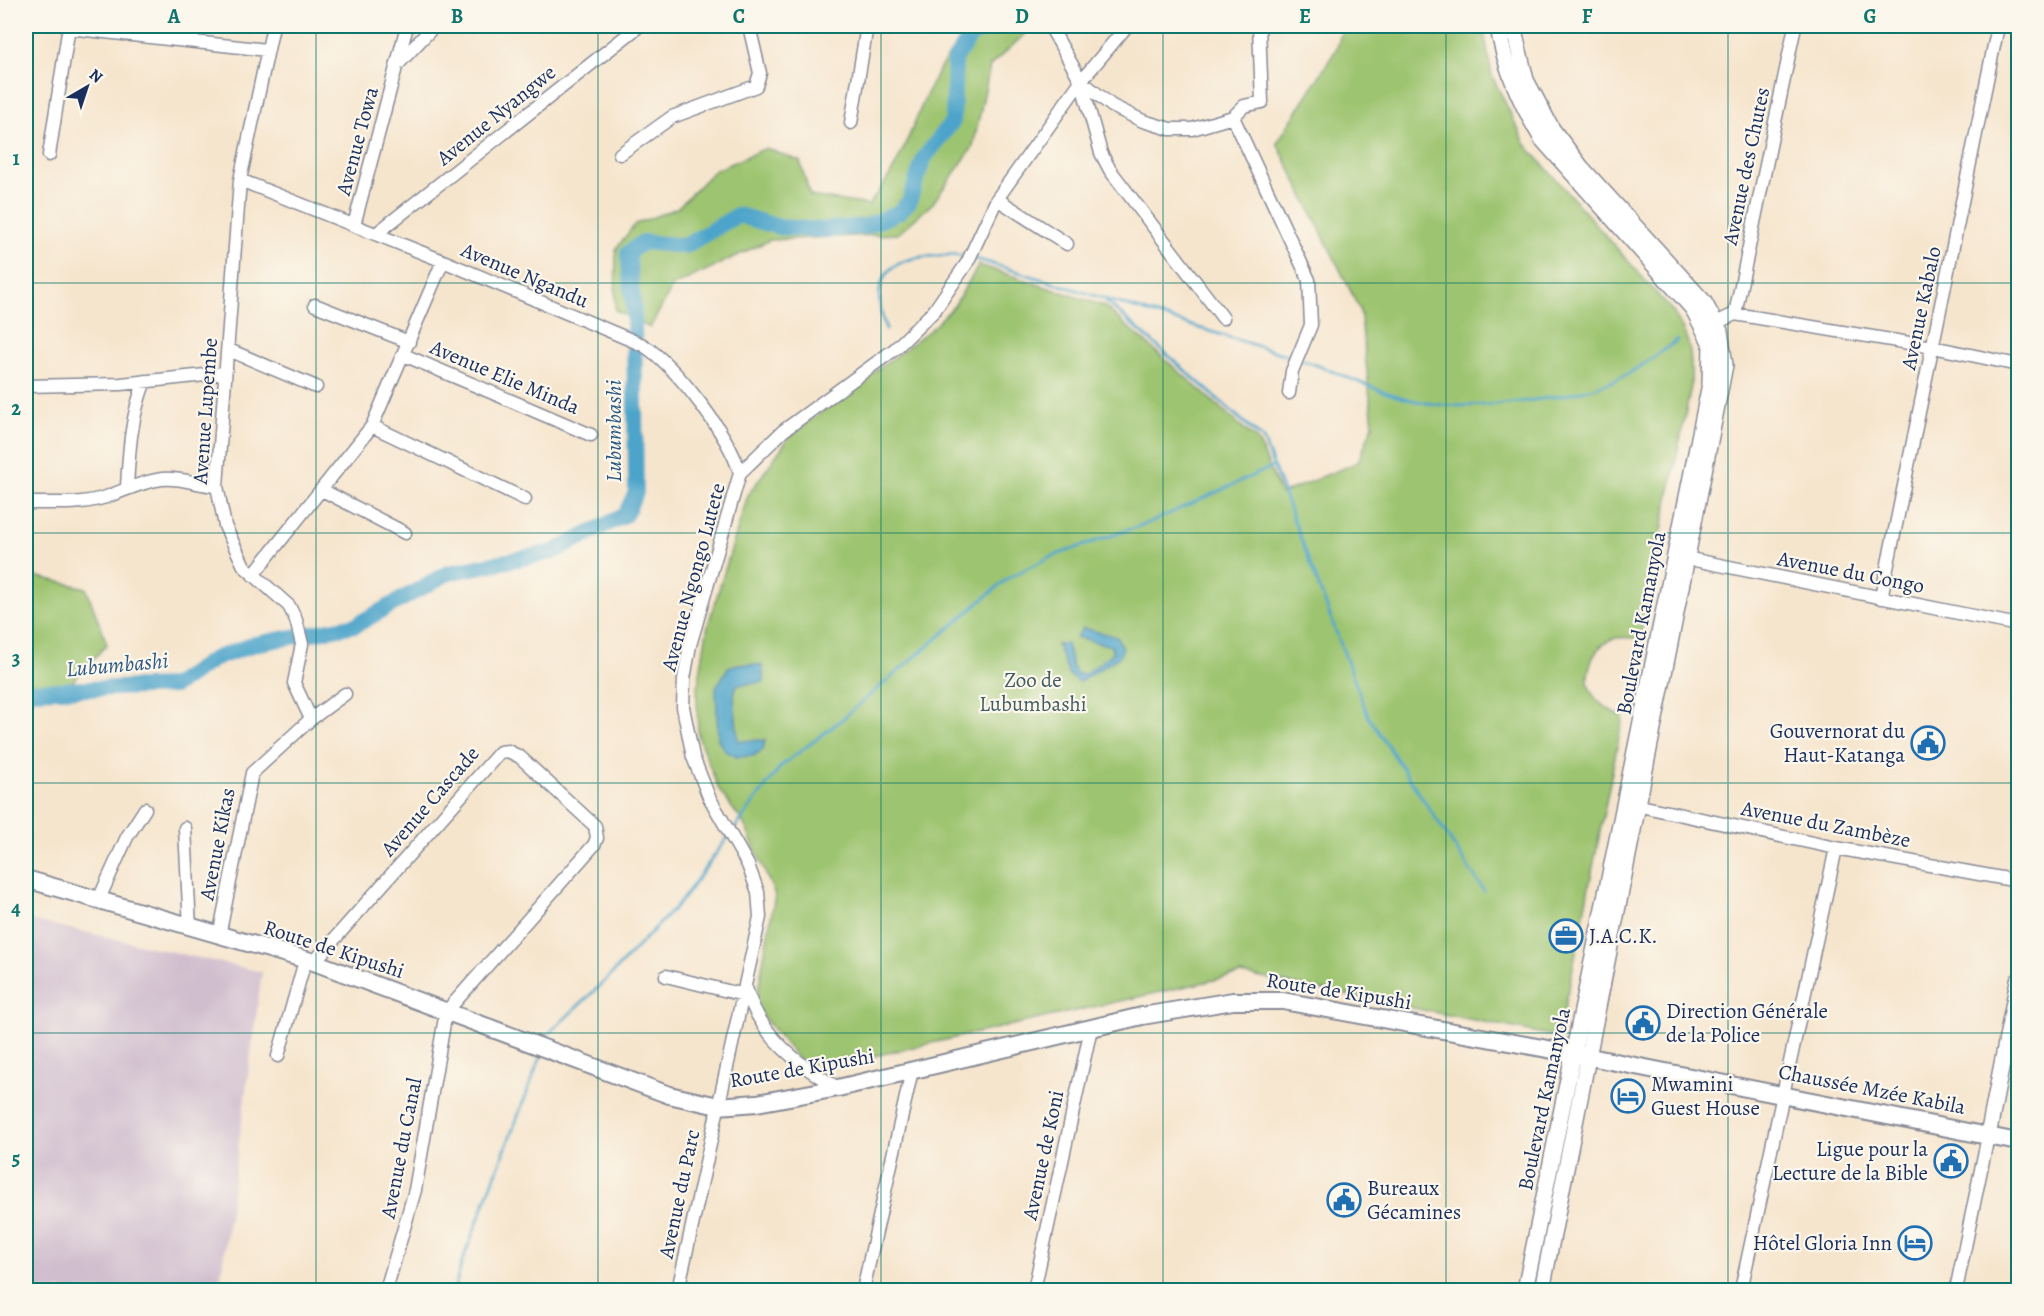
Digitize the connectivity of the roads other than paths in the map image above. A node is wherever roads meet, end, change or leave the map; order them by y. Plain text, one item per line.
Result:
1 (273, 26) edge
2 (407, 26) edge
3 (434, 26) edge
4 (749, 26) edge
5 (867, 26) edge
6 (1050, 26) edge
7 (1127, 26) edge
8 (1259, 26) edge
9 (1498, 26) edge
10 (1513, 26) edge
11 (1795, 26) edge
12 (1998, 26) edge
13 (69, 27) edge
14 (635, 27) edge
15 (267, 50) junction
16 (396, 66) junction
17 (1081, 81) junction
18 (1233, 117) junction
19 (851, 123) dead end
20 (620, 154) dead end
21 (49, 155) dead end
22 (240, 180) junction
23 (997, 198) junction
24 (354, 225) junction
25 (376, 234) junction
26 (1066, 244) dead end
27 (443, 261) junction
28 (315, 305) dead end
29 (1736, 314) junction
30 (1223, 318) dead end
31 (1711, 326) junction
32 (409, 342) junction
33 (1933, 346) junction
34 (229, 350) junction
35 (404, 354) junction
36 (2019, 365) edge
37 (224, 373) junction
38 (145, 381) junction
39 (26, 386) edge
40 (316, 387) dead end
41 (1289, 393) dead end
42 (372, 426) junction
43 (591, 435) dead end
44 (740, 473) junction
45 (217, 486) junction
46 (127, 488) junction
47 (322, 490) junction
48 (525, 500) dead end
49 (32, 503) dead end
50 (405, 533) dead end
51 (1682, 558) junction
52 (253, 575) junction
53 (1881, 598) junction
54 (2019, 626) edge
55 (345, 694) dead end
56 (311, 719) junction
57 (1633, 804) junction
58 (145, 809) dead end
59 (186, 828) dead end
60 (1836, 848) junction
61 (26, 879) edge
62 (2019, 881) edge
63 (99, 899) junction
64 (190, 928) junction
65 (219, 936) junction
66 (309, 962) junction
67 (666, 976) dead end
68 (2019, 981) edge
69 (745, 991) junction
70 (446, 1012) junction
71 (1091, 1028) junction
72 (1582, 1055) junction
73 (278, 1056) dead end
74 (912, 1070) junction
75 (838, 1088) junction
76 (1784, 1094) junction
77 (718, 1106) junction
78 (1988, 1136) junction
79 (2019, 1142) edge
80 (385, 1290) edge
81 (678, 1290) edge
82 (864, 1290) edge
83 (1034, 1290) edge
84 (1525, 1290) edge
85 (1542, 1290) edge
86 (1741, 1290) edge
87 (1956, 1290) edge

1 - 15 street, Avenue Lupembe
2 - 16 street, Avenue Towa
3 - 16 street, Avenue Towa
4 - 20 street
5 - 19 street
6 - 17 street
7 - 17 street, Avenue Ngongo Lutete
8 - 18 street
9 - 31 main road, Boulevard Kamanyola
10 - 31 main road, Boulevard Kamanyola
11 - 29 street, Avenue des Chutes
12 - 33 street, Avenue Kabalo
13 - 15 street
13 - 21 street
14 - 25 street, Avenue Nyangwe
15 - 22 street, Avenue Lupembe
16 - 24 street, Avenue Towa
17 - 18 street
17 - 23 street, Avenue Ngongo Lutete
17 - 30 street
18 - 41 street
22 - 24 street, Avenue Ngandu
22 - 34 street, Avenue Lupembe
23 - 26 street
23 - 44 street, Avenue Ngongo Lutete
24 - 25 street, Avenue Ngandu
25 - 27 street, Avenue Ngandu
27 - 32 street
27 - 44 street, Avenue Ngandu
28 - 32 street
29 - 31 street
29 - 33 street
31 - 51 main road, Boulevard Kamanyola
32 - 35 street
33 - 36 street
33 - 53 street, Avenue Kabalo
34 - 37 street, Avenue Lupembe
34 - 40 street
35 - 42 street
35 - 43 street, Avenue Elie Minda
37 - 38 street
37 - 45 street, Avenue Lupembe
38 - 39 street
38 - 46 street
42 - 47 street
42 - 48 street
44 - 69 street, Avenue Ngongo Lutete
45 - 46 street
45 - 52 street, Avenue Lupembe
46 - 49 street
47 - 50 street
47 - 52 street
51 - 53 street, Avenue du Congo
51 - 57 main road, Boulevard Kamanyola
52 - 56 street, Avenue Lupembe
53 - 54 street, Avenue du Congo
55 - 56 street, Avenue Kikas
56 - 65 street, Avenue Kikas
57 - 60 street, Avenue du Zambèze
57 - 72 main road, Boulevard Kamanyola
58 - 63 street
59 - 64 street
60 - 62 street, Avenue du Zambèze
60 - 76 street
61 - 63 highway, Route de Kipushi
63 - 64 highway, Route de Kipushi
64 - 65 highway, Route de Kipushi
65 - 66 highway, Route de Kipushi
66 - 70 highway, Route de Kipushi
66 - 70 street, Avenue Cascade
66 - 73 street
67 - 69 street
68 - 78 main road
69 - 75 street
69 - 77 street, Avenue du Parc
70 - 77 highway, Route de Kipushi
70 - 80 street, Avenue du Canal
71 - 72 highway, Route de Kipushi
71 - 74 highway, Route de Kipushi
71 - 83 street, Avenue de Koni
72 - 76 highway, Chaussée Mzée Kabila
72 - 84 main road, Boulevard Kamanyola
72 - 85 main road, Boulevard Kamanyola
74 - 75 highway, Route de Kipushi
74 - 82 street
75 - 77 highway, Route de Kipushi
76 - 78 highway, Chaussée Mzée Kabila
76 - 86 street
77 - 81 street, Avenue du Parc
78 - 79 highway, Chaussée Mzée Kabila
78 - 87 street

